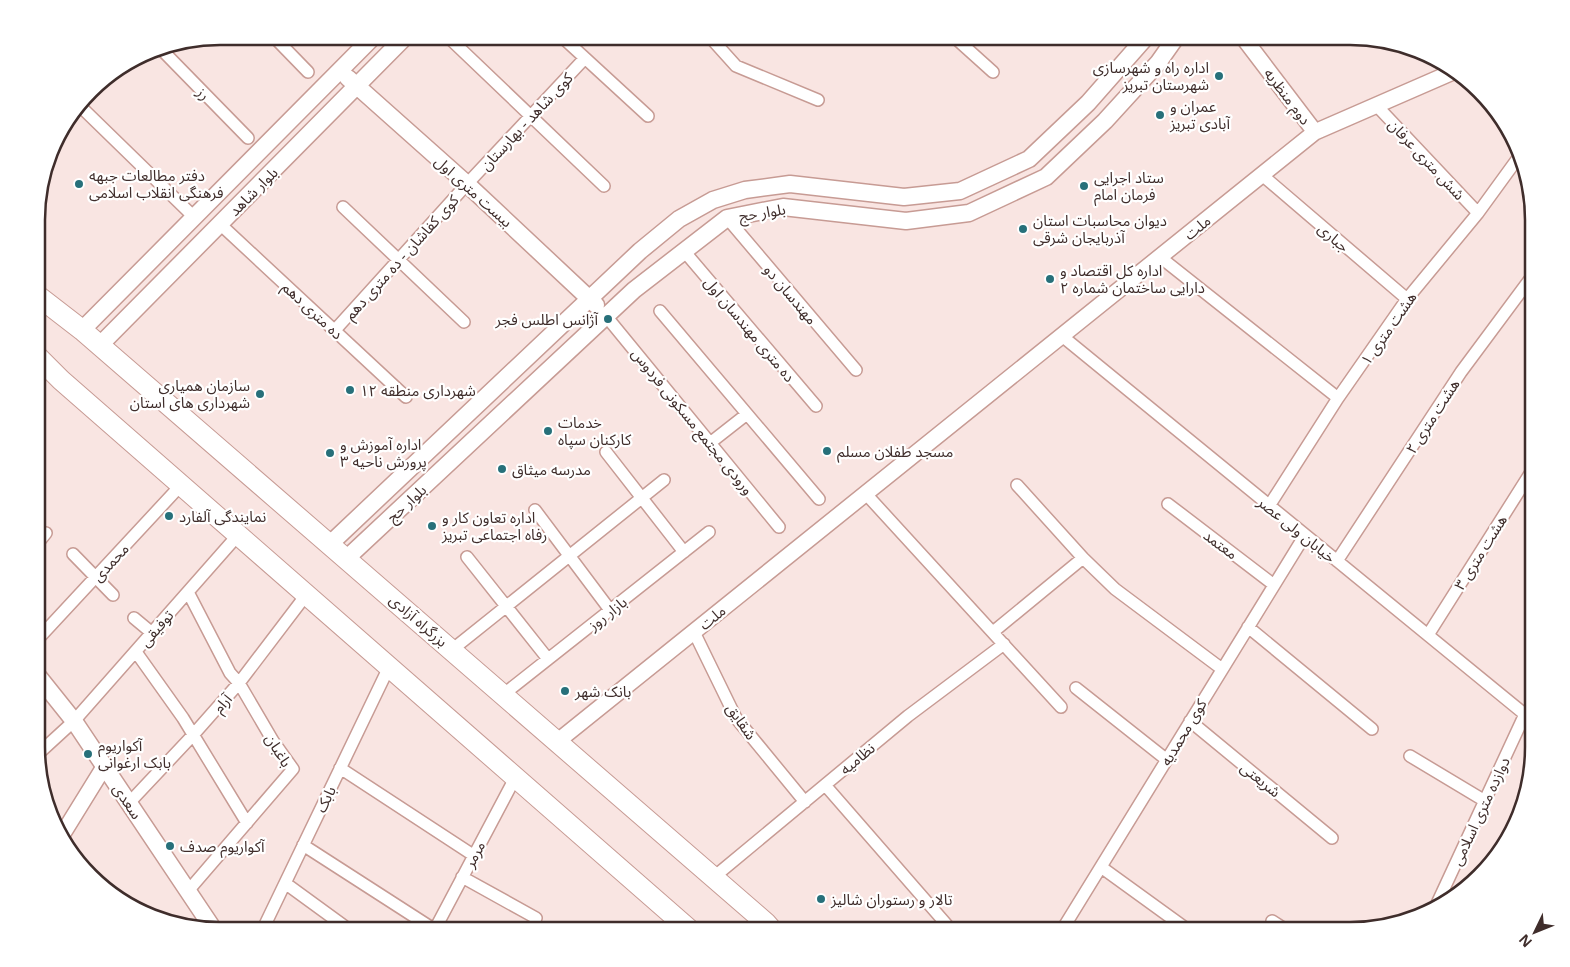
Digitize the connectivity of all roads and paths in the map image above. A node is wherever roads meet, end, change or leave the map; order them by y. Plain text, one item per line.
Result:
1 (282, 45) edge
2 (365, 45) edge
3 (397, 45) edge
4 (456, 45) edge
5 (571, 45) edge
6 (717, 45) edge
7 (963, 45) edge
8 (1139, 45) edge
9 (1170, 45) edge
10 (1249, 45) edge
11 (165, 54) edge
12 (585, 58) junction
13 (340, 70) junction
14 (308, 72) dead end
15 (993, 72) dead end
16 (1447, 75) edge
17 (356, 86) junction
18 (818, 100) dead end
19 (1376, 105) junction
20 (84, 110) edge
21 (530, 116) junction
22 (648, 116) dead end
23 (1315, 132) junction
24 (248, 138) dead end
25 (1515, 162) edge
26 (1007, 169) junction
27 (1262, 175) junction
28 (467, 184) junction
29 (604, 186) dead end
30 (1017, 190) junction
31 (342, 207) dead end
32 (1478, 213) junction
33 (194, 217) junction
34 (727, 218) junction
35 (220, 224) junction
36 (684, 251) junction
37 (1160, 257) junction
38 (398, 261) junction
39 (1525, 286) edge
40 (45, 290) edge
41 (590, 298) junction
42 (1407, 299) junction
43 (45, 301) edge
44 (111, 301) junction
45 (660, 312) dead end
46 (62, 314) junction
47 (129, 316) junction
48 (606, 316) junction
49 (464, 322) dead end
50 (82, 330) junction
51 (335, 330) junction
52 (1062, 336) junction
53 (100, 345) junction
54 (45, 364) edge
55 (45, 369) edge
56 (856, 370) dead end
57 (61, 380) junction
58 (406, 397) dead end
59 (1338, 398) junction
60 (816, 406) dead end
61 (747, 414) junction
62 (710, 443) junction
63 (606, 452) dead end
64 (664, 480) dead end
65 (1525, 483) edge
66 (181, 485) junction
67 (1017, 485) dead end
68 (866, 494) junction
69 (642, 498) junction
70 (819, 499) dead end
71 (1168, 504) dead end
72 (1269, 506) junction
73 (535, 510) dead end
74 (354, 521) junction
75 (779, 527) dead end
76 (710, 532) dead end
77 (238, 535) junction
78 (1305, 535) junction
79 (371, 536) junction
80 (330, 544) junction
81 (684, 552) junction
82 (73, 554) dead end
83 (569, 556) junction
84 (467, 557) dead end
85 (347, 558) junction
86 (1083, 558) junction
87 (1337, 561) junction
88 (96, 578) junction
89 (1274, 584) junction
90 (188, 592) junction
91 (113, 595) dead end
92 (306, 595) junction
93 (506, 606) junction
94 (610, 610) junction
95 (134, 618) dead end
96 (1248, 627) junction
97 (45, 631) edge
98 (694, 632) junction
99 (993, 632) junction
100 (152, 633) junction
101 (1428, 635) junction
102 (1004, 644) junction
103 (452, 650) junction
104 (136, 652) junction
105 (548, 659) junction
106 (389, 667) junction
107 (1222, 669) junction
108 (239, 683) junction
109 (45, 688) edge
110 (1076, 688) dead end
111 (504, 694) junction
112 (1061, 707) dead end
113 (1525, 714) edge
114 (74, 721) junction
115 (1190, 721) junction
116 (1525, 725) edge
117 (1372, 729) dead end
118 (193, 735) junction
119 (558, 741) junction
120 (45, 748) edge
121 (1410, 756) dead end
122 (1167, 760) junction
123 (104, 767) junction
124 (340, 768) junction
125 (515, 778) junction
126 (825, 785) junction
127 (1485, 801) junction
128 (805, 802) junction
129 (129, 803) junction
130 (247, 823) junction
131 (65, 829) edge
132 (1332, 838) dead end
133 (303, 845) junction
134 (474, 855) junction
135 (1101, 867) junction
136 (462, 877) junction
137 (714, 877) junction
138 (285, 883) junction
139 (188, 890) junction
140 (1439, 898) edge
141 (536, 918) dead end
142 (209, 922) edge
143 (266, 922) edge
144 (339, 922) edge
145 (423, 922) edge
146 (439, 922) edge
147 (675, 922) edge
148 (765, 922) edge
149 (944, 922) edge
150 (1067, 922) edge
151 (1173, 922) edge

1 - 14 street
2 - 13 main road, بلوار شاهد
3 - 17 main road, بلوار شاهد
4 - 21 street
5 - 12 street
6 - 18 street
7 - 15 street
8 - 26 main road, بلوار حج
9 - 30 main road, بلوار حج
10 - 23 street, دوم منظریه
11 - 24 street, رز
12 - 21 street, کوی شاهد - بهارستان
12 - 22 street
13 - 17 main road, بیست متری اول
13 - 33 main road, بلوار شاهد
16 - 19 street, ملت
17 - 28 main road, بیست متری اول
17 - 35 main road, بلوار شاهد
19 - 23 street, ملت
19 - 32 street, شش متری عرفان
20 - 33 street
21 - 28 street, کوی شاهد - بهارستان
21 - 29 street
23 - 27 street, ملت
25 - 32 street, هشت متری ۱
26 - 30 main road
26 - 41 main road, بلوار حج
27 - 37 street, ملت
27 - 42 street, جباری
28 - 38 street, کوی کفاشان - ده متری دهم
28 - 41 main road, بیست متری اول
30 - 34 main road, بلوار حج
31 - 38 street
32 - 42 street, هشت متری ۱
33 - 44 main road, بلوار شاهد
34 - 36 main road, بلوار حج
34 - 56 street, مهندسان دو
35 - 47 main road, بلوار شاهد
35 - 51 street, ده متری دهم
36 - 48 main road, بلوار حج
36 - 60 street, ده متری مهندسان اول
37 - 52 street, ملت
37 - 59 street
38 - 49 street
38 - 51 street, کوی کفاشان - ده متری دهم
39 - 87 street, هشت متری ۲
40 - 46 highway, بزرگراه آزادی
41 - 48 main road, بیست متری اول
41 - 74 main road, بلوار حج
42 - 59 street, هشت متری ۱
43 - 46 highway, بزرگراه آزادی
44 - 47 main road
44 - 50 main road, بلوار شاهد
45 - 61 street
46 - 50 highway, بزرگراه آزادی
47 - 53 main road, بلوار شاهد
48 - 62 street, ورودی مجتمع مسکونی فردوس
48 - 79 main road, بلوار حج
50 - 53 highway, بزرگراه آزادی
51 - 58 street, ده متری دهم
52 - 68 street, ملت
52 - 72 street, خیابان ولی عصر
53 - 80 highway, بزرگراه آزادی
54 - 57 highway
55 - 57 highway
57 - 66 highway
59 - 72 street, هشت متری ۱
61 - 62 street
61 - 70 street
62 - 75 street, ورودی مجتمع مسکونی فردوس
63 - 69 street
64 - 69 street
65 - 101 street, هشت متری ۳
66 - 77 highway
66 - 88 street, محمدی
67 - 86 street
68 - 98 street, ملت
68 - 99 street
69 - 81 street
69 - 83 street
71 - 89 street, معتمد
72 - 78 street, خیابان ولی عصر
73 - 83 street
74 - 79 main road
74 - 80 main road, بلوار حج
76 - 81 street, بازار روز
77 - 90 street, توفیقی
77 - 92 highway
78 - 87 street, خیابان ولی عصر
78 - 89 street, کوی محمدیه
79 - 85 main road, بلوار حج
80 - 85 highway, بزرگراه آزادی
81 - 94 street, بازار روز
82 - 88 street
83 - 93 street
83 - 94 street
84 - 93 street
85 - 103 highway, بزرگراه آزادی
86 - 99 street
86 - 107 street
87 - 101 street, خیابان ولی عصر
88 - 91 street
88 - 97 street, محمدی
89 - 96 street, کوی محمدیه
90 - 100 street, توفیقی
90 - 108 street, باغبان
92 - 106 highway
92 - 108 street, آرام
93 - 103 street
93 - 105 street
94 - 105 street, بازار روز
95 - 100 street
96 - 107 street, کوی محمدیه
96 - 117 street
98 - 119 street, ملت
98 - 128 street, شقایق
99 - 102 street
100 - 104 street, توفیقی
101 - 113 street, خیابان ولی عصر
102 - 112 street
102 - 126 street, نظامیه
103 - 111 highway, بزرگراه آزادی
104 - 114 street, توفیقی
104 - 118 street
105 - 111 street, بازار روز
106 - 124 street, بابک
106 - 125 highway
107 - 115 street, کوی محمدیه
108 - 118 street, آرام
108 - 130 street, باغبان
109 - 114 main road, سعدی
110 - 122 street
111 - 119 highway, بزرگراه آزادی
114 - 120 street, توفیقی
114 - 123 main road, سعدی
115 - 122 street, کوی محمدیه
115 - 132 street, شریعتی
116 - 127 street, دوازده متری اسلامی
118 - 129 street, آرام
118 - 130 street
119 - 137 highway, بزرگراه آزادی
121 - 127 street
122 - 135 street, کوی محمدیه
123 - 129 main road, سعدی
123 - 131 street
124 - 133 street, بابک
124 - 134 street
125 - 134 street, مرمر
125 - 147 highway
126 - 128 street, نظامیه
126 - 149 street
127 - 140 street, دوازده متری اسلامی
128 - 137 street, نظامیه
129 - 139 main road, سعدی
130 - 139 street, باغبان
133 - 138 street, بابک
133 - 145 street
134 - 136 street, مرمر
135 - 150 street, کوی محمدیه
135 - 151 street
136 - 141 street
136 - 146 street, مرمر
137 - 148 highway, بزرگراه آزادی
138 - 143 street, بابک
138 - 144 street
139 - 142 main road, سعدی

